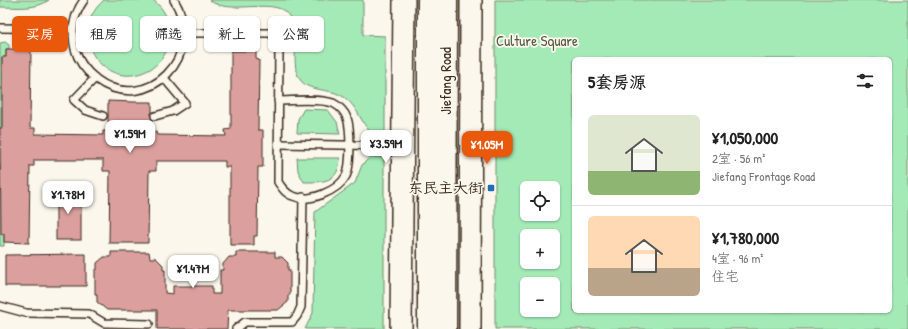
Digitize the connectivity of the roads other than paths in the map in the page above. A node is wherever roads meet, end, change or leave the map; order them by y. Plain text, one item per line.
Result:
1 (84, 0) edge
2 (174, 0) edge
3 (404, 0) edge
4 (429, 0) edge
5 (446, 0) edge
6 (471, 0) edge
7 (182, 16) edge
8 (0, 28) edge
9 (73, 29) junction
10 (196, 33) edge
11 (182, 52) edge
12 (95, 78) junction
13 (164, 78) junction
14 (278, 100) junction
15 (103, 116) dead end
16 (156, 116) dead end
17 (278, 144) junction
18 (349, 145) junction
19 (402, 146) junction
20 (303, 197) junction
21 (0, 306) edge
22 (149, 324) dead end
23 (117, 326) edge
24 (236, 329) edge
25 (402, 329) edge
26 (429, 329) edge
27 (445, 329) edge
28 (470, 329) edge

1 - 9 lane
2 - 7 lane
3 - 19 street
4 - 26 main road, Jiefang Road
5 - 27 main road, Jiefang Road
6 - 28 street
8 - 9 lane
9 - 12 lane
10 - 14 lane
11 - 13 lane
12 - 13 lane
12 - 15 lane
13 - 16 lane
14 - 17 lane
14 - 18 lane
17 - 18 lane
17 - 20 lane
18 - 19 lane
18 - 20 lane
19 - 25 street
20 - 24 lane
21 - 23 lane
22 - 23 lane

